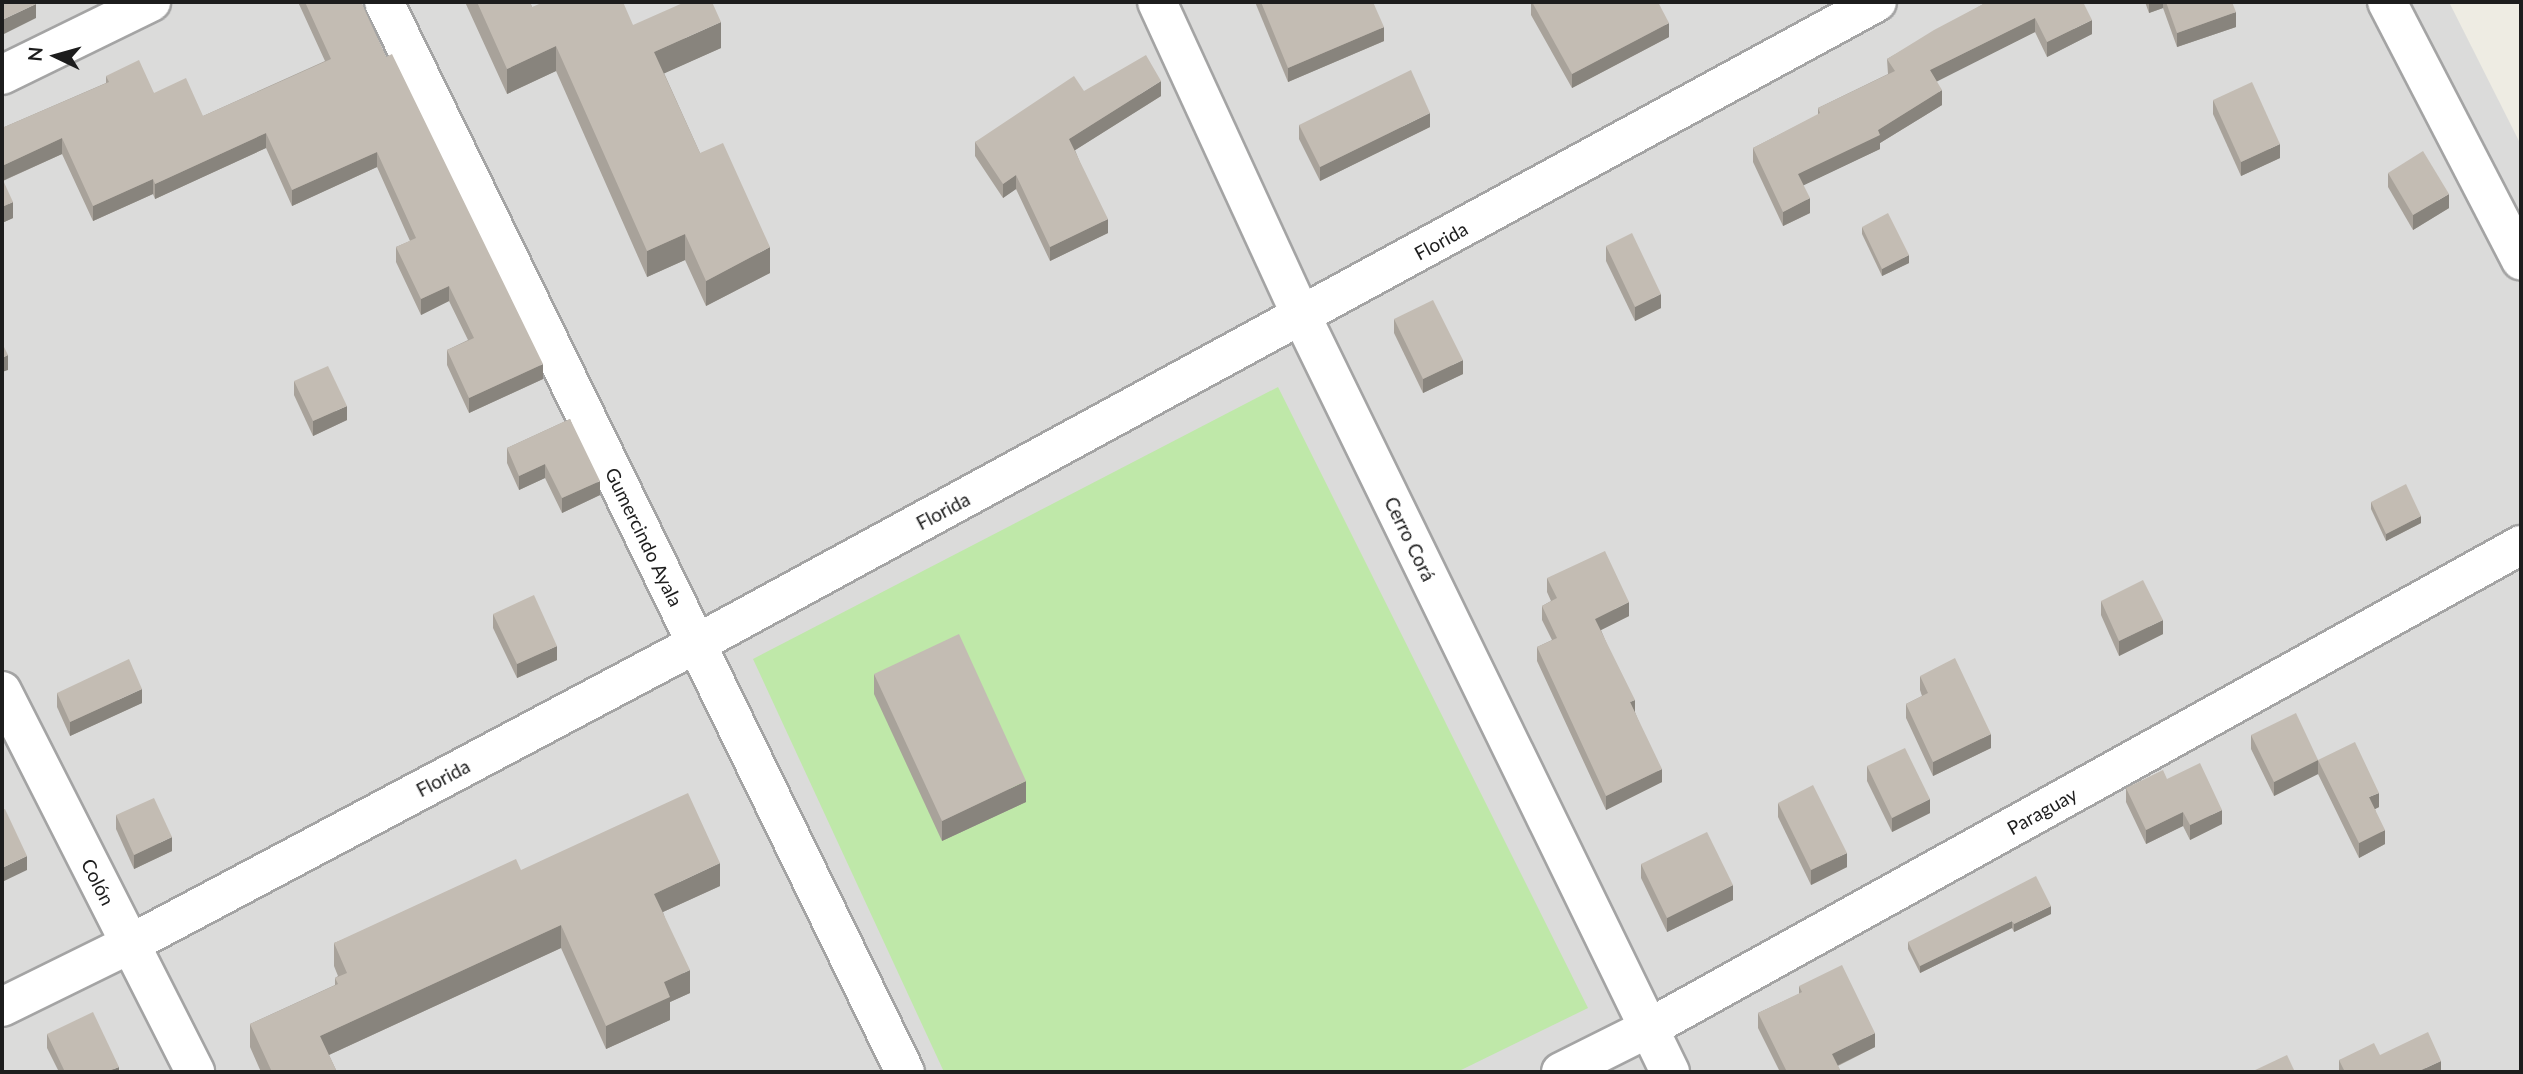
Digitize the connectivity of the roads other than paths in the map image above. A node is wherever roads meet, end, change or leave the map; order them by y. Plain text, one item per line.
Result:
1 (150, 2) edge
2 (384, 2) edge
3 (1157, 2) edge
4 (1877, 2) edge
5 (2387, 2) edge
6 (2, 75) edge
7 (2521, 260) edge
8 (1302, 317) junction
9 (2521, 545) edge
10 (696, 644) junction
11 (2, 691) edge
12 (130, 944) junction
13 (2, 1007) edge
14 (1649, 1028) junction
15 (195, 1072) edge
16 (905, 1072) edge
17 (1561, 1072) edge
18 (1670, 1072) edge

1 - 6 street
2 - 10 street, Gumercindo Ayala
3 - 8 street, Cerro Corá
4 - 8 street, Florida
5 - 7 street
8 - 10 street, Florida
8 - 14 street, Cerro Corá
9 - 14 street, Paraguay
10 - 12 street, Florida
10 - 16 street, Gumercindo Ayala
11 - 12 street, Colón
12 - 13 street, Florida
12 - 15 street, Colón
14 - 17 street, Paraguay
14 - 18 street, Cerro Corá

